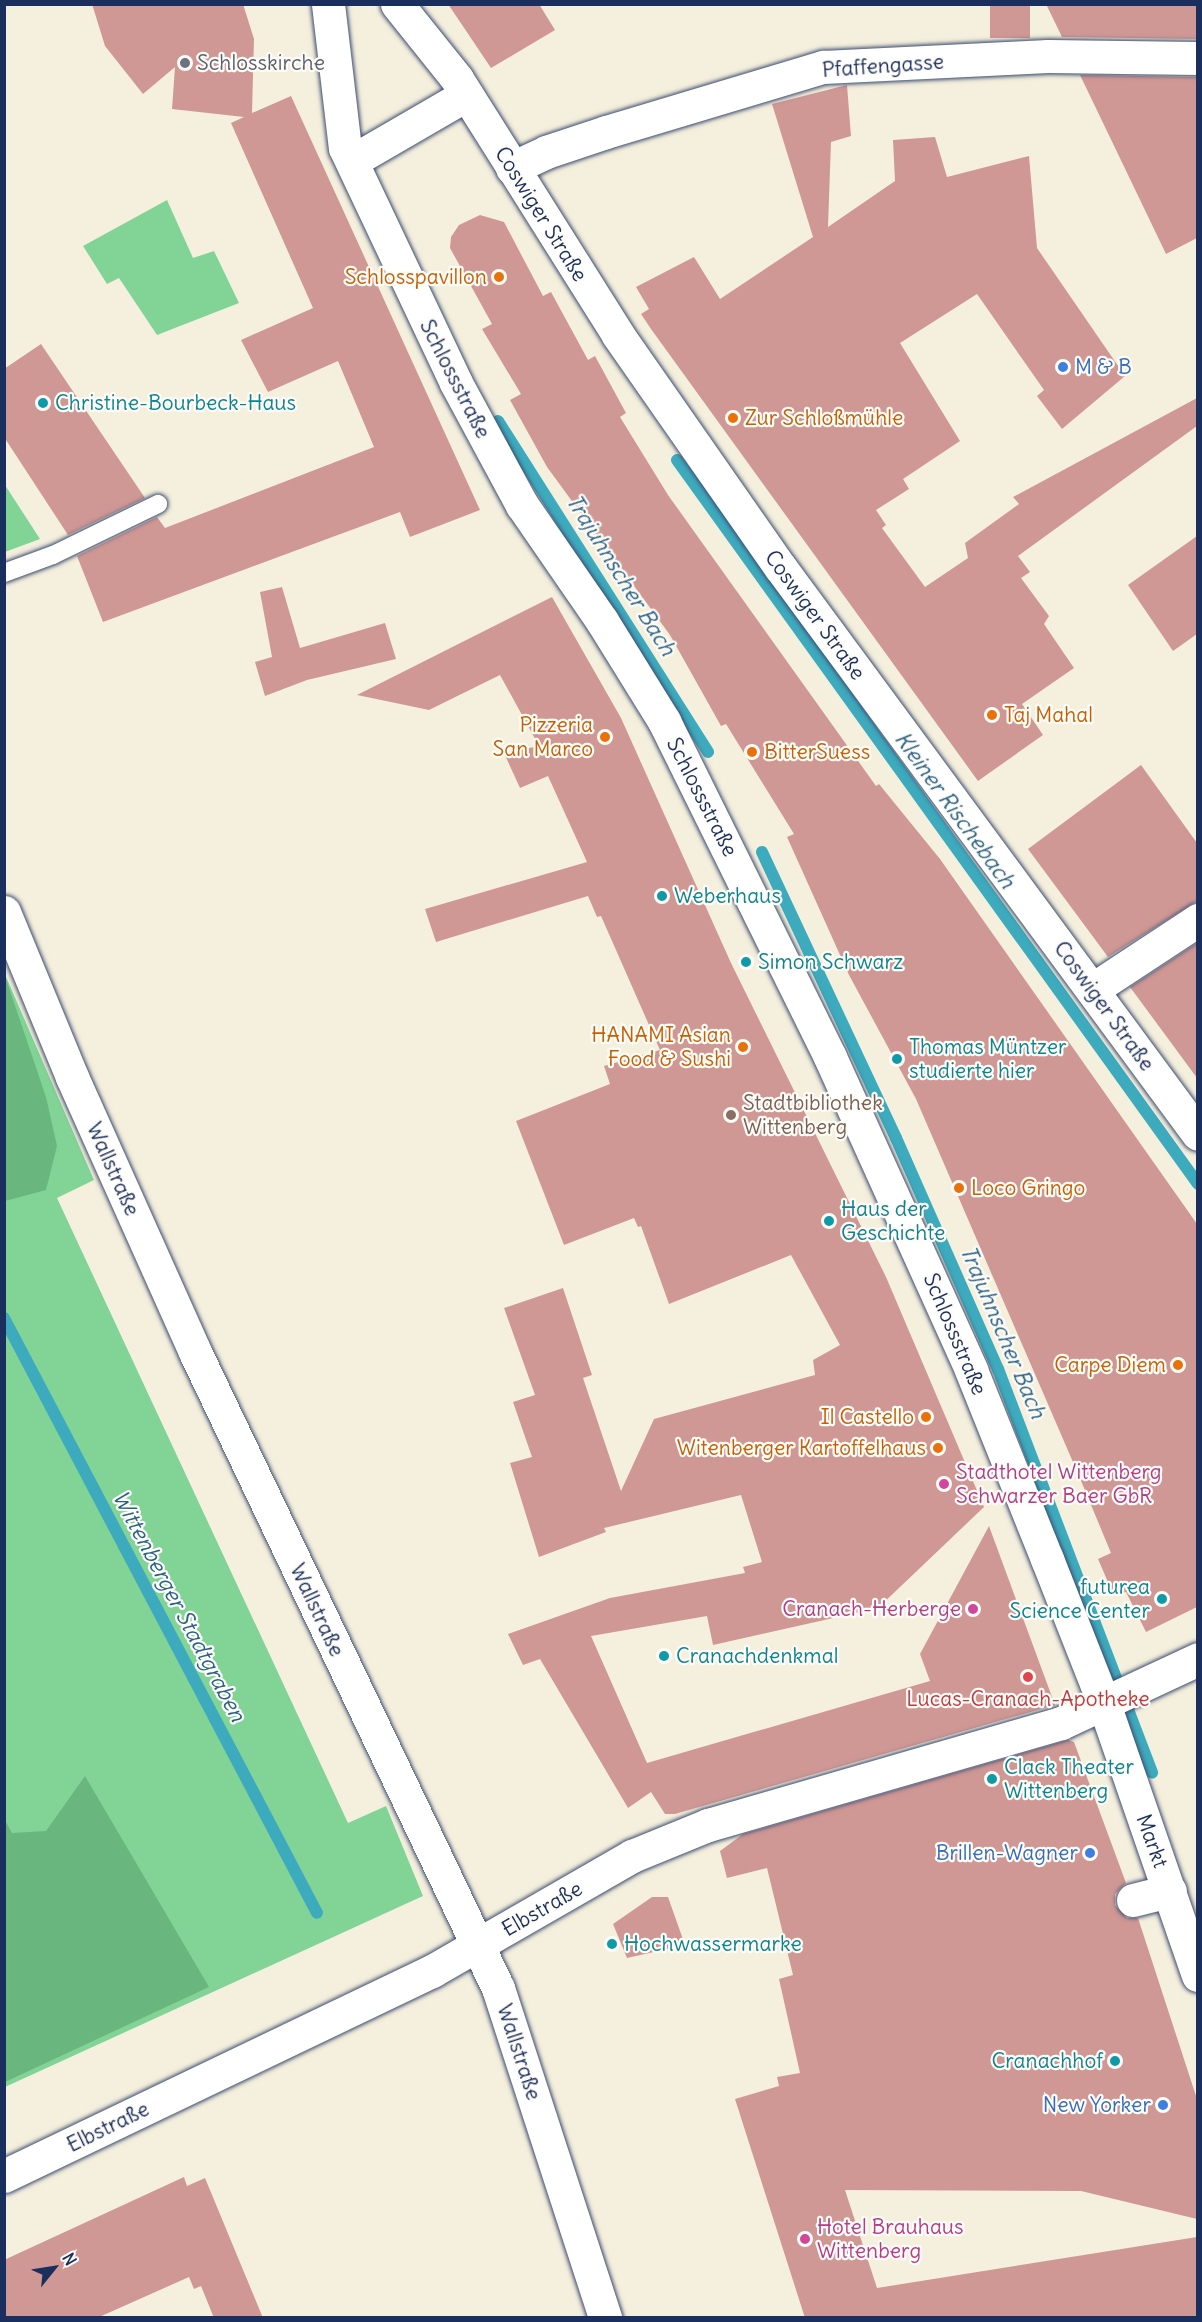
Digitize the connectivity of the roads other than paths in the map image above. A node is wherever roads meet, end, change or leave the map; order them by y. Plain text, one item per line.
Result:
1 (328, 4) edge
2 (397, 4) edge
3 (1197, 58) edge
4 (461, 87) junction
5 (348, 155) junction
6 (512, 168) junction
7 (158, 504) dead end
8 (4, 573) edge
9 (4, 912) edge
10 (1197, 920) edge
11 (1093, 989) junction
12 (1197, 1134) edge
13 (1197, 1659) edge
14 (1119, 1697) junction
15 (1170, 1891) junction
16 (1133, 1900) dead end
17 (477, 1946) junction
18 (1197, 1975) edge
19 (4, 2176) edge
20 (605, 2318) edge

1 - 5 street, Schlossstraße
2 - 4 street, Coswiger Straße
3 - 6 street, Pfaffengasse
4 - 5 street
4 - 6 street, Coswiger Straße
5 - 14 street, Schlossstraße
6 - 11 street, Coswiger Straße
7 - 8 lane
9 - 17 street, Wallstraße
10 - 11 street
11 - 12 street, Coswiger Straße
13 - 14 street
14 - 15 street, Markt
14 - 17 street, Elbstraße
15 - 16 street
15 - 18 street, Markt
17 - 19 street, Elbstraße
17 - 20 street, Wallstraße

